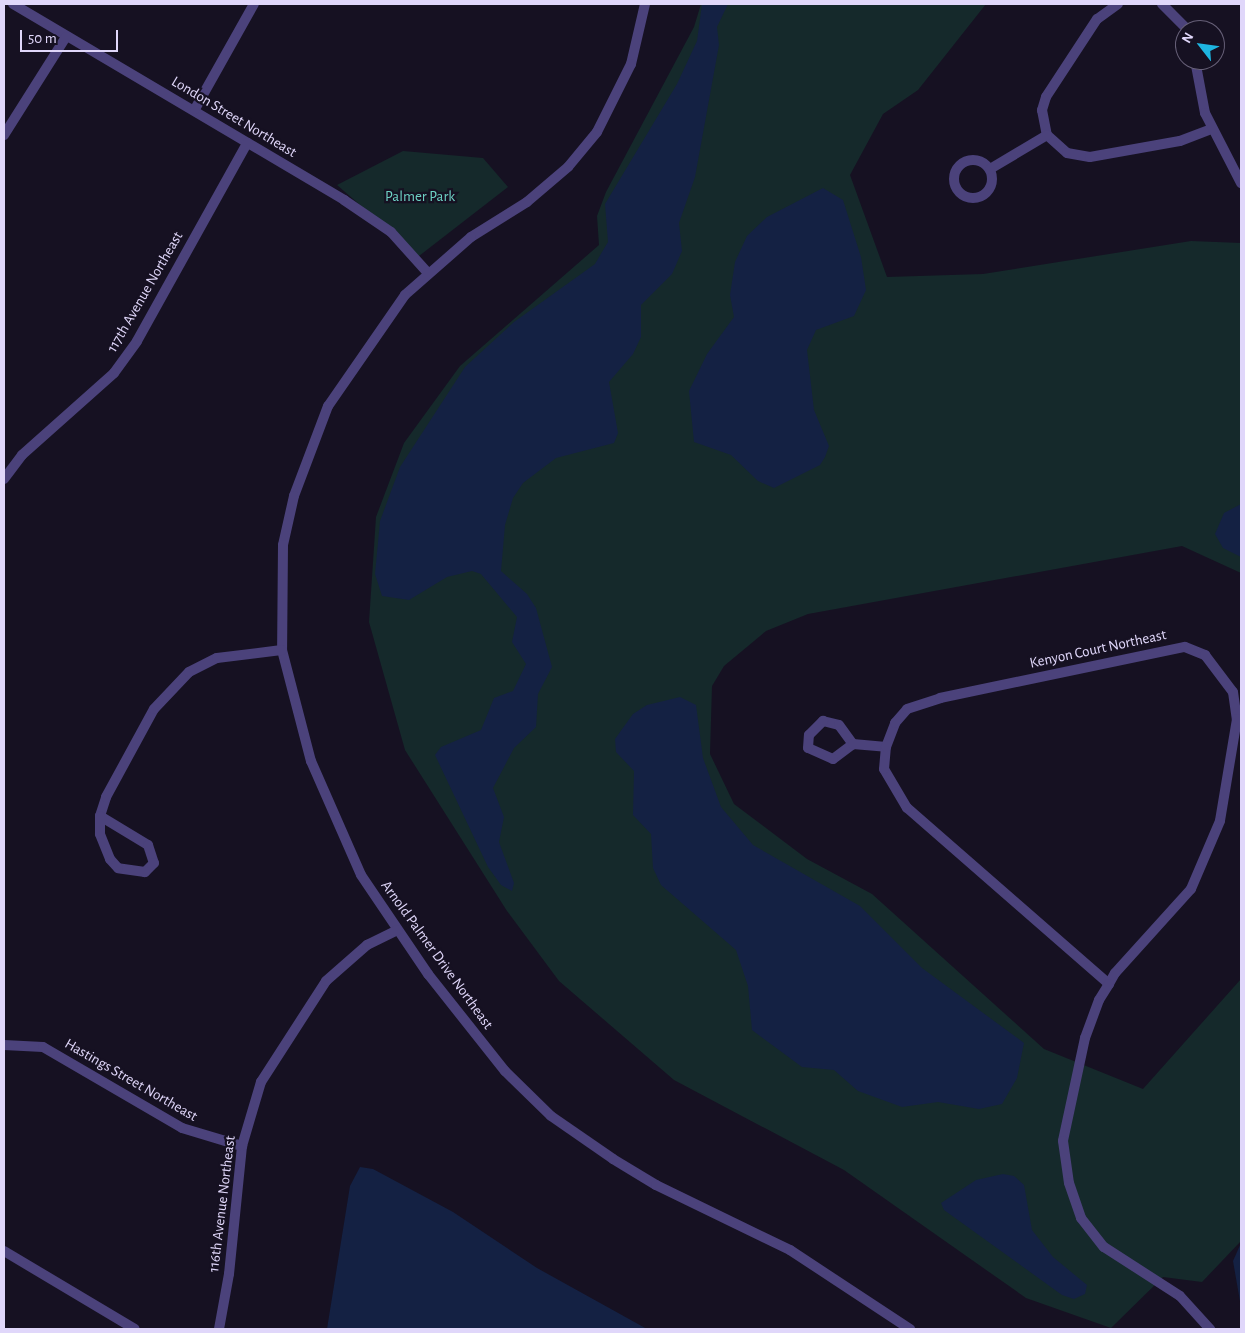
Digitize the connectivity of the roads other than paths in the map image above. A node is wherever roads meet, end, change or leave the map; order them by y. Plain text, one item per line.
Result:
1 (254, 4) edge
2 (645, 4) edge
3 (1118, 4) edge
4 (1162, 4) edge
5 (1182, 4) edge
6 (19, 5) edge
7 (1177, 15) junction
8 (1181, 20) edge
9 (66, 37) junction
10 (1197, 70) edge
11 (195, 109) junction
12 (1212, 129) junction
13 (4, 135) edge
14 (1047, 135) junction
15 (247, 143) junction
16 (990, 170) dead end
17 (1241, 183) edge
18 (427, 272) junction
19 (4, 479) edge
20 (282, 650) junction
21 (853, 744) junction
22 (886, 747) junction
23 (100, 816) junction
24 (398, 930) junction
25 (1109, 984) junction
26 (4, 1045) edge
27 (242, 1146) junction
28 (4, 1251) edge
29 (135, 1329) edge
30 (219, 1329) edge
31 (910, 1329) edge
32 (1210, 1329) edge

1 - 11 street
2 - 18 street, Arnold Palmer Drive Northeast
3 - 14 street
4 - 7 street
5 - 7 street
6 - 9 street, London Street Northeast
7 - 8 street
9 - 11 street, London Street Northeast
9 - 13 street
10 - 12 street
11 - 15 street, London Street Northeast
12 - 14 street
12 - 17 street
14 - 16 street
15 - 18 street, London Street Northeast
15 - 19 street, 117th Avenue Northeast
18 - 20 street, Arnold Palmer Drive Northeast
20 - 23 street
20 - 24 street, Arnold Palmer Drive Northeast
21 - 21 street
21 - 22 street
22 - 25 street, Kenyon Court Northeast
22 - 25 street, Kenyon Court Northeast
23 - 23 street
24 - 27 street, 116th Avenue Northeast
24 - 31 street, Arnold Palmer Drive Northeast
25 - 32 street, Kenyon Court Northeast
26 - 27 street, Hastings Street Northeast
27 - 30 street, 116th Avenue Northeast
28 - 29 street

